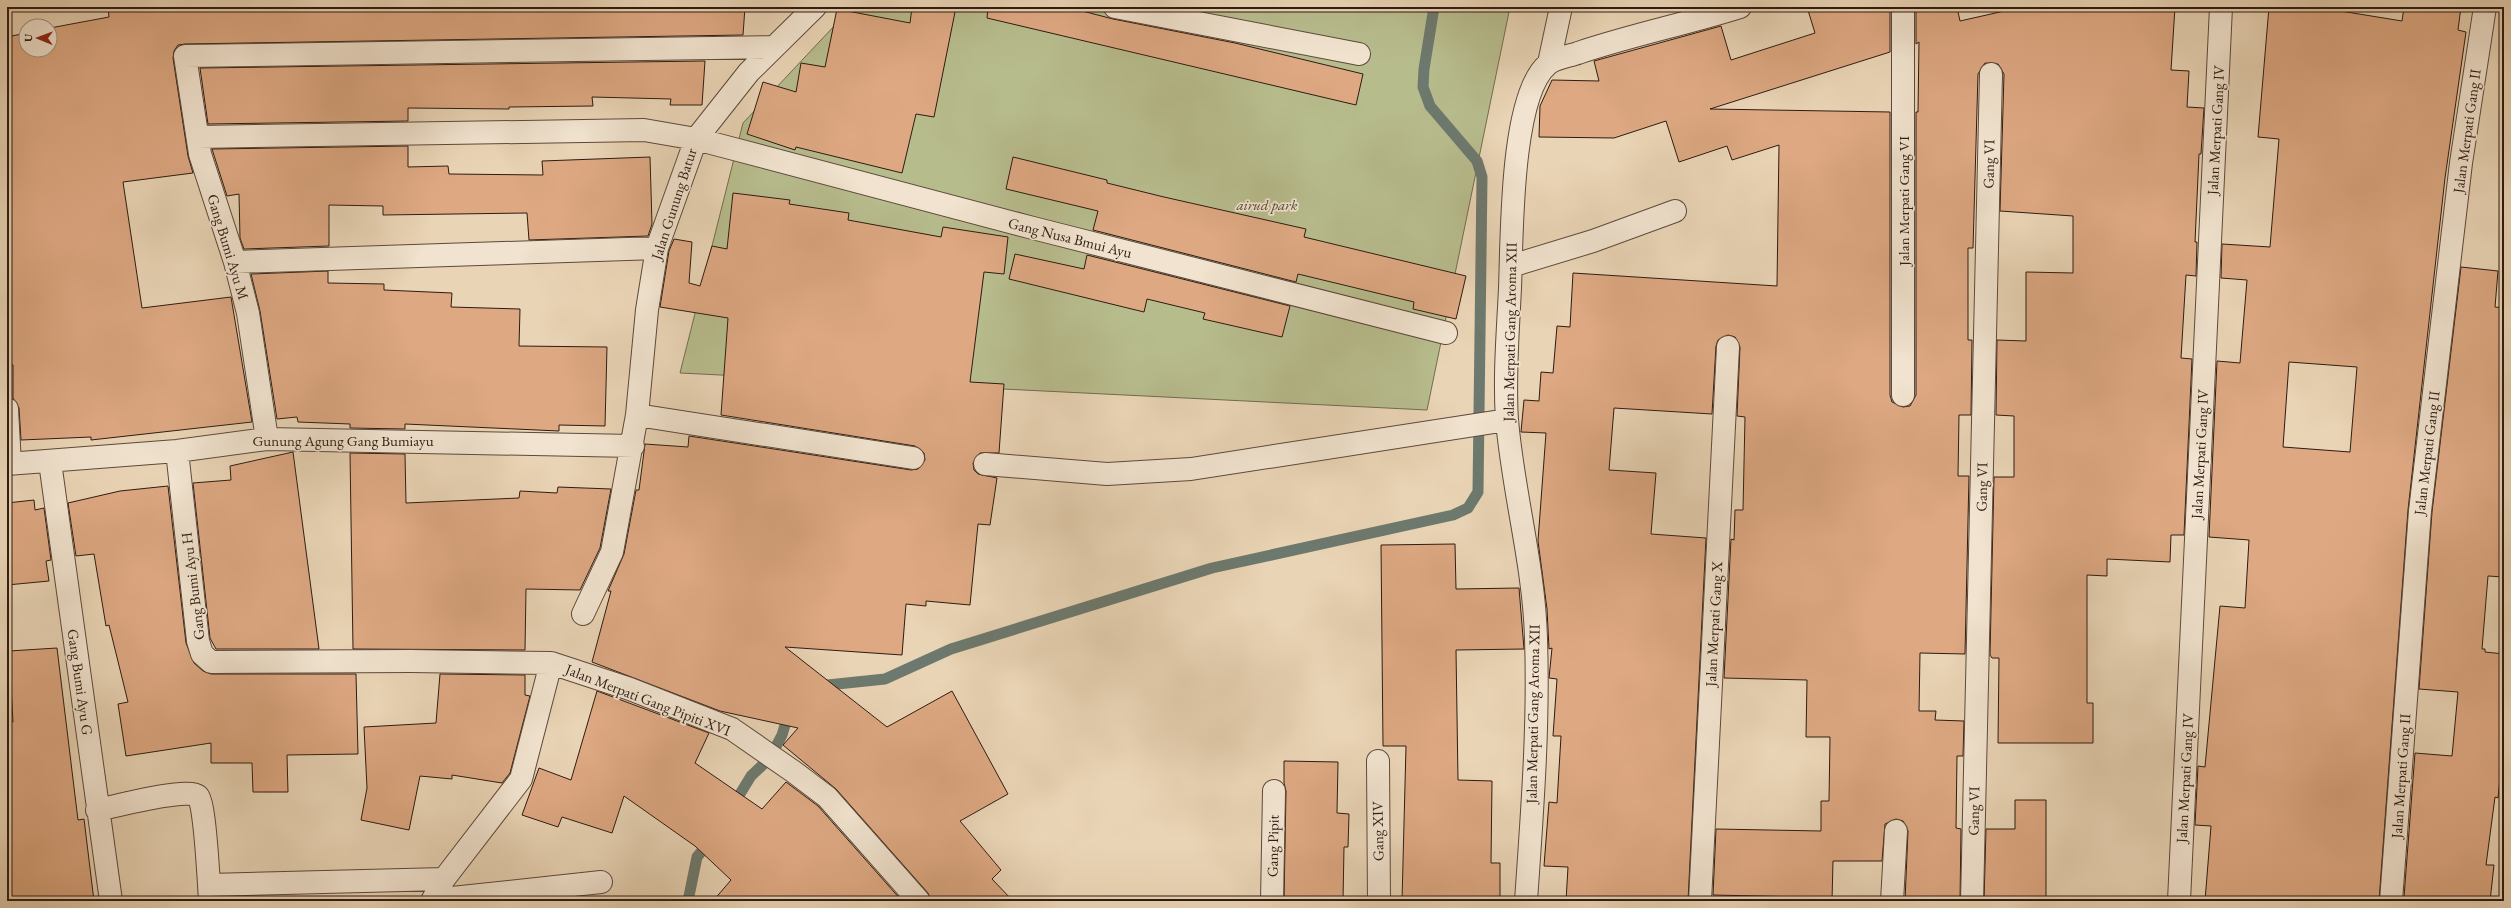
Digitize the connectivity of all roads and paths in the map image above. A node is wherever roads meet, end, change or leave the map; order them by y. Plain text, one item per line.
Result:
1 (816, 7) edge
2 (1115, 7) edge
3 (1561, 7) edge
4 (1740, 7) edge
5 (1903, 7) edge
6 (2222, 7) edge
7 (2485, 7) edge
8 (1689, 15) edge
9 (774, 47) junction
10 (1358, 54) dead end
11 (1549, 63) junction
12 (1991, 74) dead end
13 (198, 137) junction
14 (696, 139) junction
15 (1675, 211) dead end
16 (657, 248) junction
17 (235, 262) junction
18 (1511, 266) junction
19 (1446, 333) dead end
20 (1728, 347) dead end
21 (1903, 395) dead end
22 (7, 409) edge
23 (637, 415) junction
24 (1508, 420) junction
25 (267, 439) junction
26 (633, 446) junction
27 (177, 451) junction
28 (913, 458) dead end
29 (50, 462) junction
30 (8, 464) edge
31 (985, 464) dead end
32 (583, 614) dead end
33 (551, 663) junction
34 (1378, 761) dead end
35 (1274, 791) dead end
36 (97, 810) junction
37 (1896, 831) dead end
38 (444, 879) junction
39 (602, 882) dead end
40 (210, 893) edge
41 (432, 900) edge
42 (111, 901) edge
43 (919, 901) edge
44 (1272, 901) edge
45 (1379, 901) edge
46 (1526, 901) edge
47 (1700, 901) edge
48 (1892, 901) edge
49 (1972, 901) edge
50 (2179, 901) edge
51 (2391, 901) edge

1 - 9 street, Jalan Gunung Batur
2 - 10 street
3 - 11 street
4 - 8 street
5 - 21 street, Jalan Merpati Gang VI
6 - 50 street, Jalan Merpati Gang IV
7 - 51 street, Jalan Merpati Gang II
8 - 11 street
9 - 13 street, Gang Bumi Ayu M
9 - 14 street, Jalan Gunung Batur
11 - 18 street, Jalan Merpati Gang Aroma XII
12 - 49 street, Gang VI
13 - 14 street, Gang Nusa Bmui Ayu
13 - 17 street, Gang Bumi Ayu M
14 - 16 street, Jalan Gunung Batur
14 - 19 street, Gang Nusa Bmui Ayu
15 - 18 street
16 - 17 street
16 - 23 street, Jalan Gunung Batur
17 - 25 street, Gang Bumi Ayu M
18 - 24 street, Jalan Merpati Gang Aroma XII
20 - 47 street, Jalan Merpati Gang X
22 - 30 street
23 - 26 street, Jalan Gunung Batur
23 - 28 street
24 - 31 street
24 - 46 street, Jalan Merpati Gang Aroma XII
25 - 26 street, Gunung Agung Gang Bumiayu
25 - 27 street, Gunung Agung Gang Bumiayu
26 - 32 street, Jalan Gunung Batur
27 - 29 street, Gunung Agung Gang Bumiayu
27 - 33 street, Gang Bumi Ayu H
29 - 30 street, Gunung Agung Gang Bumiayu
29 - 36 street, Gang Bumi Ayu G
33 - 38 street
33 - 43 street, Jalan Merpati Gang Pipiti XVI
34 - 45 street, Gang XIV
35 - 44 street, Gang Pipit
36 - 40 street
36 - 42 street, Gang Bumi Ayu G
37 - 48 street
38 - 40 street
38 - 41 street
39 - 41 street

